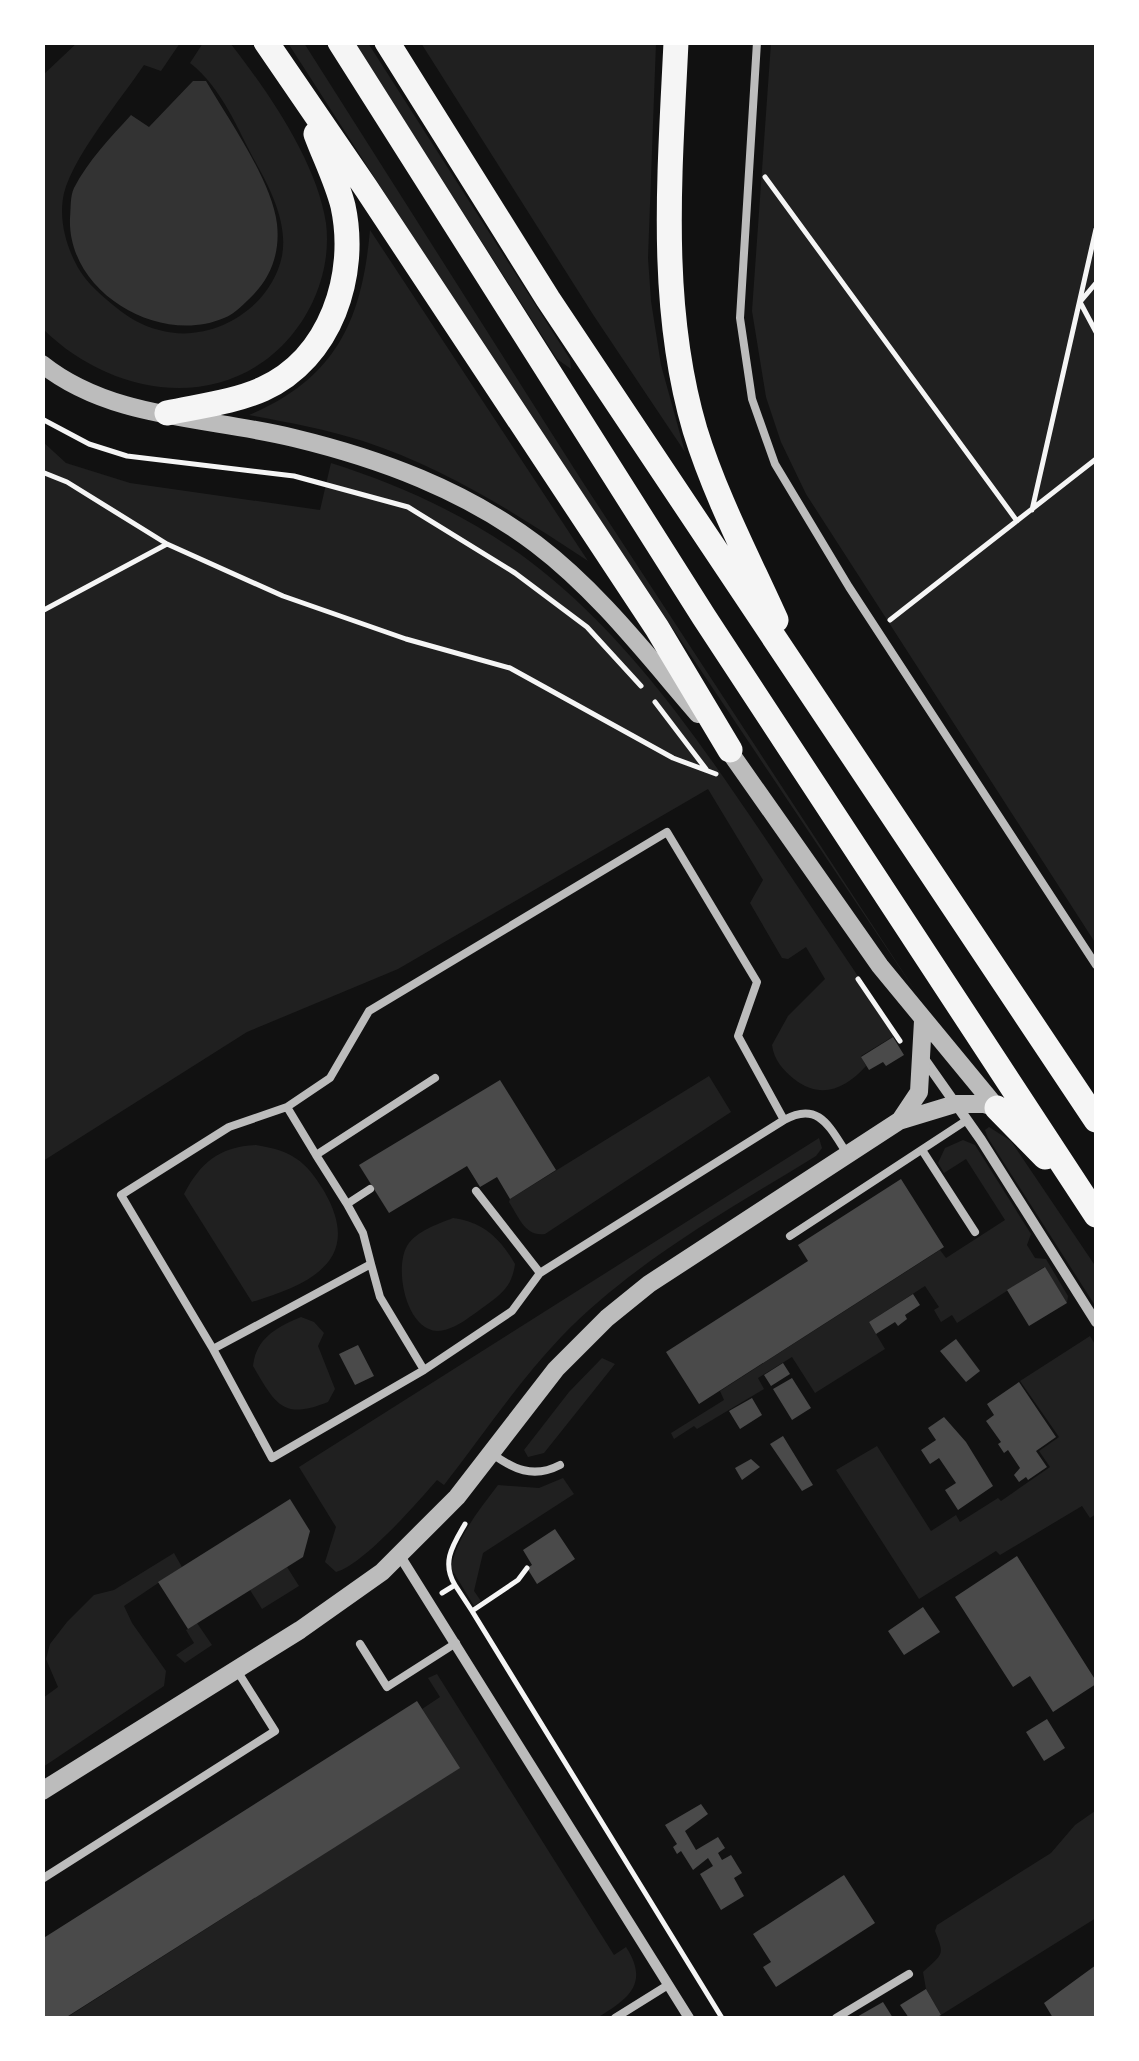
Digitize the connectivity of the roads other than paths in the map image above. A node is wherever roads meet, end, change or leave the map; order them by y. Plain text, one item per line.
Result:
1 (266, 42) edge
2 (340, 42) edge
3 (386, 42) edge
4 (676, 42) edge
5 (757, 42) edge
6 (304, 102) junction
7 (42, 364) edge
8 (167, 412) junction
9 (804, 684) junction
10 (730, 750) junction
11 (1096, 964) edge
12 (923, 1021) junction
13 (922, 1057) junction
14 (435, 1078) dead end
15 (955, 1104) junction
16 (286, 1107) junction
17 (997, 1108) junction
18 (784, 1120) junction
19 (966, 1120) junction
20 (1096, 1120) edge
21 (900, 1121) junction
22 (922, 1150) junction
23 (316, 1155) junction
24 (848, 1155) junction
25 (370, 1188) dead end
26 (476, 1191) dead end
27 (1081, 1192) junction
28 (347, 1204) junction
29 (1096, 1215) edge
30 (975, 1232) dead end
31 (790, 1236) dead end
32 (371, 1264) junction
33 (540, 1273) junction
34 (1096, 1322) edge
35 (213, 1348) junction
36 (424, 1370) junction
37 (490, 1453) junction
38 (560, 1465) dead end
39 (400, 1556) junction
40 (456, 1643) junction
41 (360, 1644) dead end
42 (236, 1669) junction
43 (42, 1791) edge
44 (42, 1880) edge
45 (910, 1974) dead end
46 (668, 1985) junction
47 (616, 2018) edge
48 (689, 2018) edge
49 (836, 2018) edge

1 - 6 main road
2 - 27 main road
3 - 9 main road
4 - 9 main road
5 - 11 lane
6 - 8 main road
6 - 10 main road
7 - 8 street
8 - 10 street
9 - 20 main road
10 - 12 street
12 - 13 street
12 - 17 street
13 - 15 street
13 - 21 street
14 - 23 lane
15 - 17 street
15 - 19 street
15 - 21 street
16 - 18 lane
16 - 23 lane
16 - 35 lane
17 - 27 main road
18 - 24 lane
18 - 33 lane
19 - 22 lane
19 - 34 street
21 - 24 street
22 - 30 lane
22 - 31 lane
23 - 28 lane
24 - 37 street
25 - 28 lane
26 - 33 lane
27 - 29 main road
28 - 32 lane
32 - 35 lane
32 - 36 lane
33 - 36 lane
35 - 36 lane
37 - 38 lane
37 - 39 street
39 - 40 street
39 - 42 street
40 - 41 lane
40 - 46 street
42 - 43 street
42 - 44 lane
45 - 49 lane
46 - 47 lane
46 - 48 street

